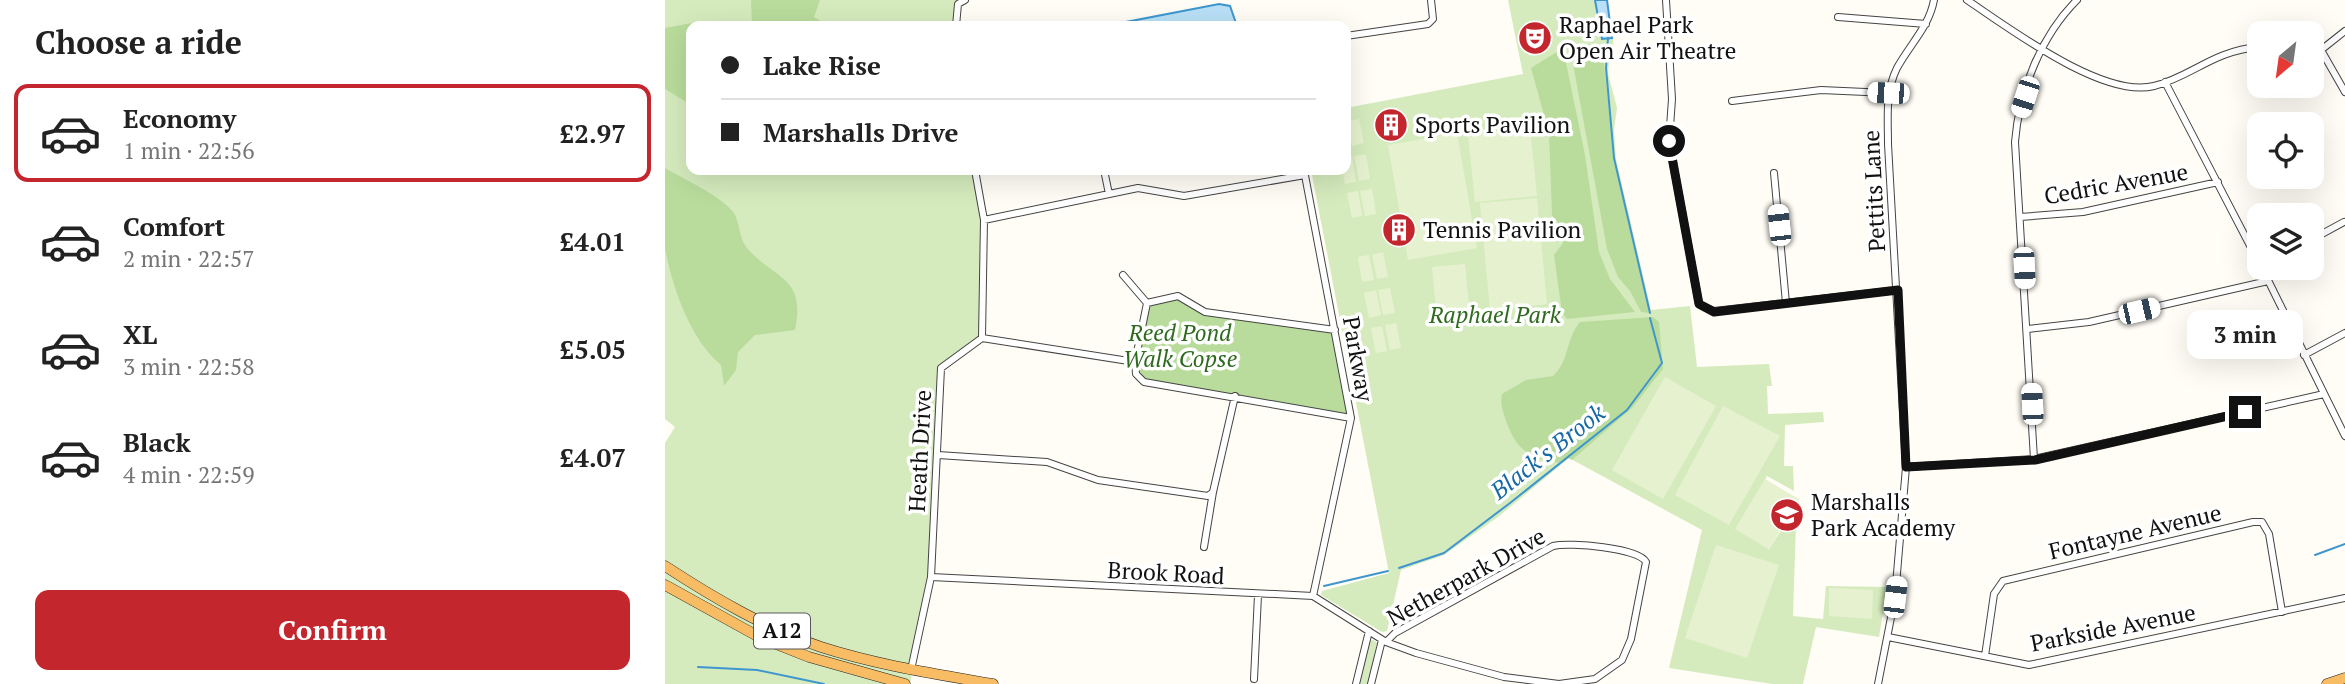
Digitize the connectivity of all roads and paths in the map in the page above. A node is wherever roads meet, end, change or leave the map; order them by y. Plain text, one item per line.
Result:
1 (965, 0) edge
2 (1430, 0) edge
3 (1666, 0) edge
4 (1934, 0) edge
5 (1967, 0) edge
6 (2077, 0) edge
7 (1838, 18) dead end
8 (956, 21) edge
9 (1926, 24) junction
10 (2345, 31) edge
11 (1351, 35) edge
12 (2324, 48) edge
13 (2041, 49) junction
14 (2247, 50) edge
15 (2324, 55) edge
16 (2165, 82) junction
17 (2345, 92) edge
18 (1888, 93) junction
19 (1732, 101) dead end
20 (1774, 173) dead end
21 (976, 175) edge
22 (1105, 175) edge
23 (1294, 175) edge
24 (1305, 175) edge
25 (2218, 182) junction
26 (1109, 194) junction
27 (2020, 217) junction
28 (984, 220) junction
29 (2344, 222) edge
30 (2324, 233) edge
31 (2247, 239) edge
32 (1123, 275) dead end
33 (2268, 281) joint
34 (1898, 290) junction
35 (1147, 303) junction
36 (1786, 303) junction
37 (2028, 329) junction
38 (1335, 330) junction
39 (2345, 333) edge
40 (982, 338) junction
41 (2304, 355) junction
42 (1135, 362) junction
43 (2324, 394) junction
44 (1235, 396) junction
45 (1351, 418) junction
46 (2345, 436) edge
47 (938, 455) junction
48 (2035, 460) junction
49 (1906, 467) junction
50 (1213, 492) junction
51 (1205, 547) dead end
52 (665, 566) edge
53 (931, 577) junction
54 (665, 585) edge
55 (1258, 595) junction
56 (1314, 596) junction
57 (2345, 598) edge
58 (2282, 612) junction
59 (1369, 631) junction
60 (1888, 637) junction
61 (1384, 641) junction
62 (1985, 656) junction
63 (911, 670) junction
64 (2345, 678) edge
65 (1254, 679) dead end
66 (905, 684) edge
67 (993, 684) edge
68 (1356, 684) edge
69 (1371, 684) edge
70 (1878, 684) edge
71 (2326, 684) edge

1 - 8 street
2 - 11 street
3 - 36 street
4 - 9 street, Pettits Lane
5 - 13 street
6 - 13 street
7 - 9 street
9 - 18 street, Pettits Lane
10 - 12 street
13 - 16 street
13 - 27 street
14 - 16 street
15 - 17 street
16 - 25 street
18 - 19 street
18 - 34 street, Pettits Lane
20 - 36 street
21 - 28 street
22 - 26 street
23 - 26 street
24 - 38 street, Parkway
25 - 27 street, Cedric Avenue
25 - 31 street
26 - 28 street
27 - 37 street
28 - 40 street
29 - 30 street
32 - 35 street
33 - 37 street
33 - 41 street
34 - 36 street
34 - 49 street, Pettits Lane
35 - 38 street
35 - 42 street
37 - 48 street
38 - 45 street, Parkway
39 - 41 street
40 - 42 street
40 - 47 street, Heath Drive
41 - 43 street
42 - 44 street
43 - 46 street
43 - 48 street
44 - 45 street
44 - 50 street
45 - 56 street, Parkway
47 - 50 street
47 - 53 street, Heath Drive
48 - 49 street
49 - 60 street, Pettits Lane
50 - 51 street
52 - 63 highway, A12
53 - 55 street, Brook Road
53 - 63 street, Heath Drive
54 - 66 highway, A12
55 - 56 street, Brook Road
55 - 65 street
56 - 59 street
57 - 58 street, Parkside Avenue
58 - 62 street, Parkside Avenue
58 - 62 street, Fontayne Avenue
59 - 61 street
59 - 68 street
60 - 62 street, Parkside Avenue
60 - 70 street, Pettits Lane
61 - 61 street, Netherpark Drive
61 - 69 street
63 - 67 highway, A12
64 - 71 highway

